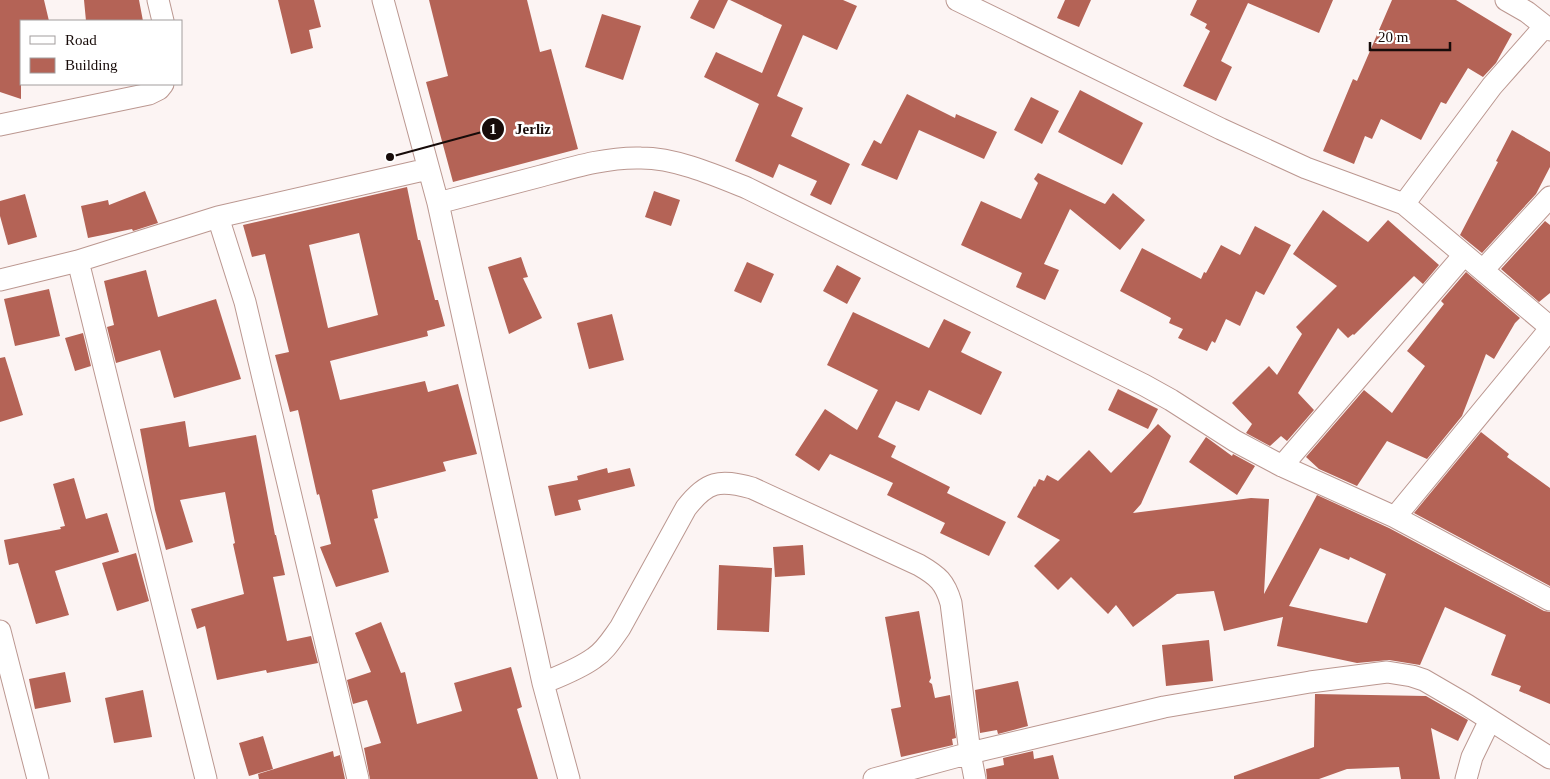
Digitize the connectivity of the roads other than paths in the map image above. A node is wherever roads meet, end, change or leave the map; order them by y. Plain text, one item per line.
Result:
1 (158, 0) edge
2 (383, 0) edge
3 (957, 0) edge
4 (1506, 0) edge
5 (163, 20) edge
6 (1547, 28) edge
7 (162, 85) edge
8 (0, 125) edge
9 (428, 169) junction
10 (1550, 197) edge
11 (438, 203) junction
12 (1404, 204) junction
13 (218, 216) junction
14 (1464, 255) junction
15 (78, 261) junction
16 (1483, 270) junction
17 (0, 280) edge
18 (1550, 328) edge
19 (1282, 466) junction
20 (1395, 517) junction
21 (1550, 600) edge
22 (0, 631) edge
23 (543, 683) junction
24 (1490, 720) junction
25 (970, 753) junction
26 (1550, 758) edge
27 (38, 779) edge
28 (206, 779) edge
29 (358, 779) edge
30 (569, 779) edge
31 (874, 779) edge
32 (975, 779) edge
33 (1466, 779) edge

1 - 5 street
2 - 9 street
3 - 12 street
4 - 6 street
6 - 12 street
7 - 8 street
9 - 11 street
9 - 13 street
10 - 16 street
11 - 19 street
11 - 23 street
12 - 14 street
13 - 15 street
13 - 29 street
14 - 16 street
14 - 19 street
15 - 17 street
15 - 28 street
16 - 18 street
18 - 20 street
19 - 20 street
20 - 21 street
22 - 27 street
23 - 25 street
23 - 30 street
24 - 25 street
24 - 26 street
24 - 33 street
25 - 31 street
25 - 32 street

